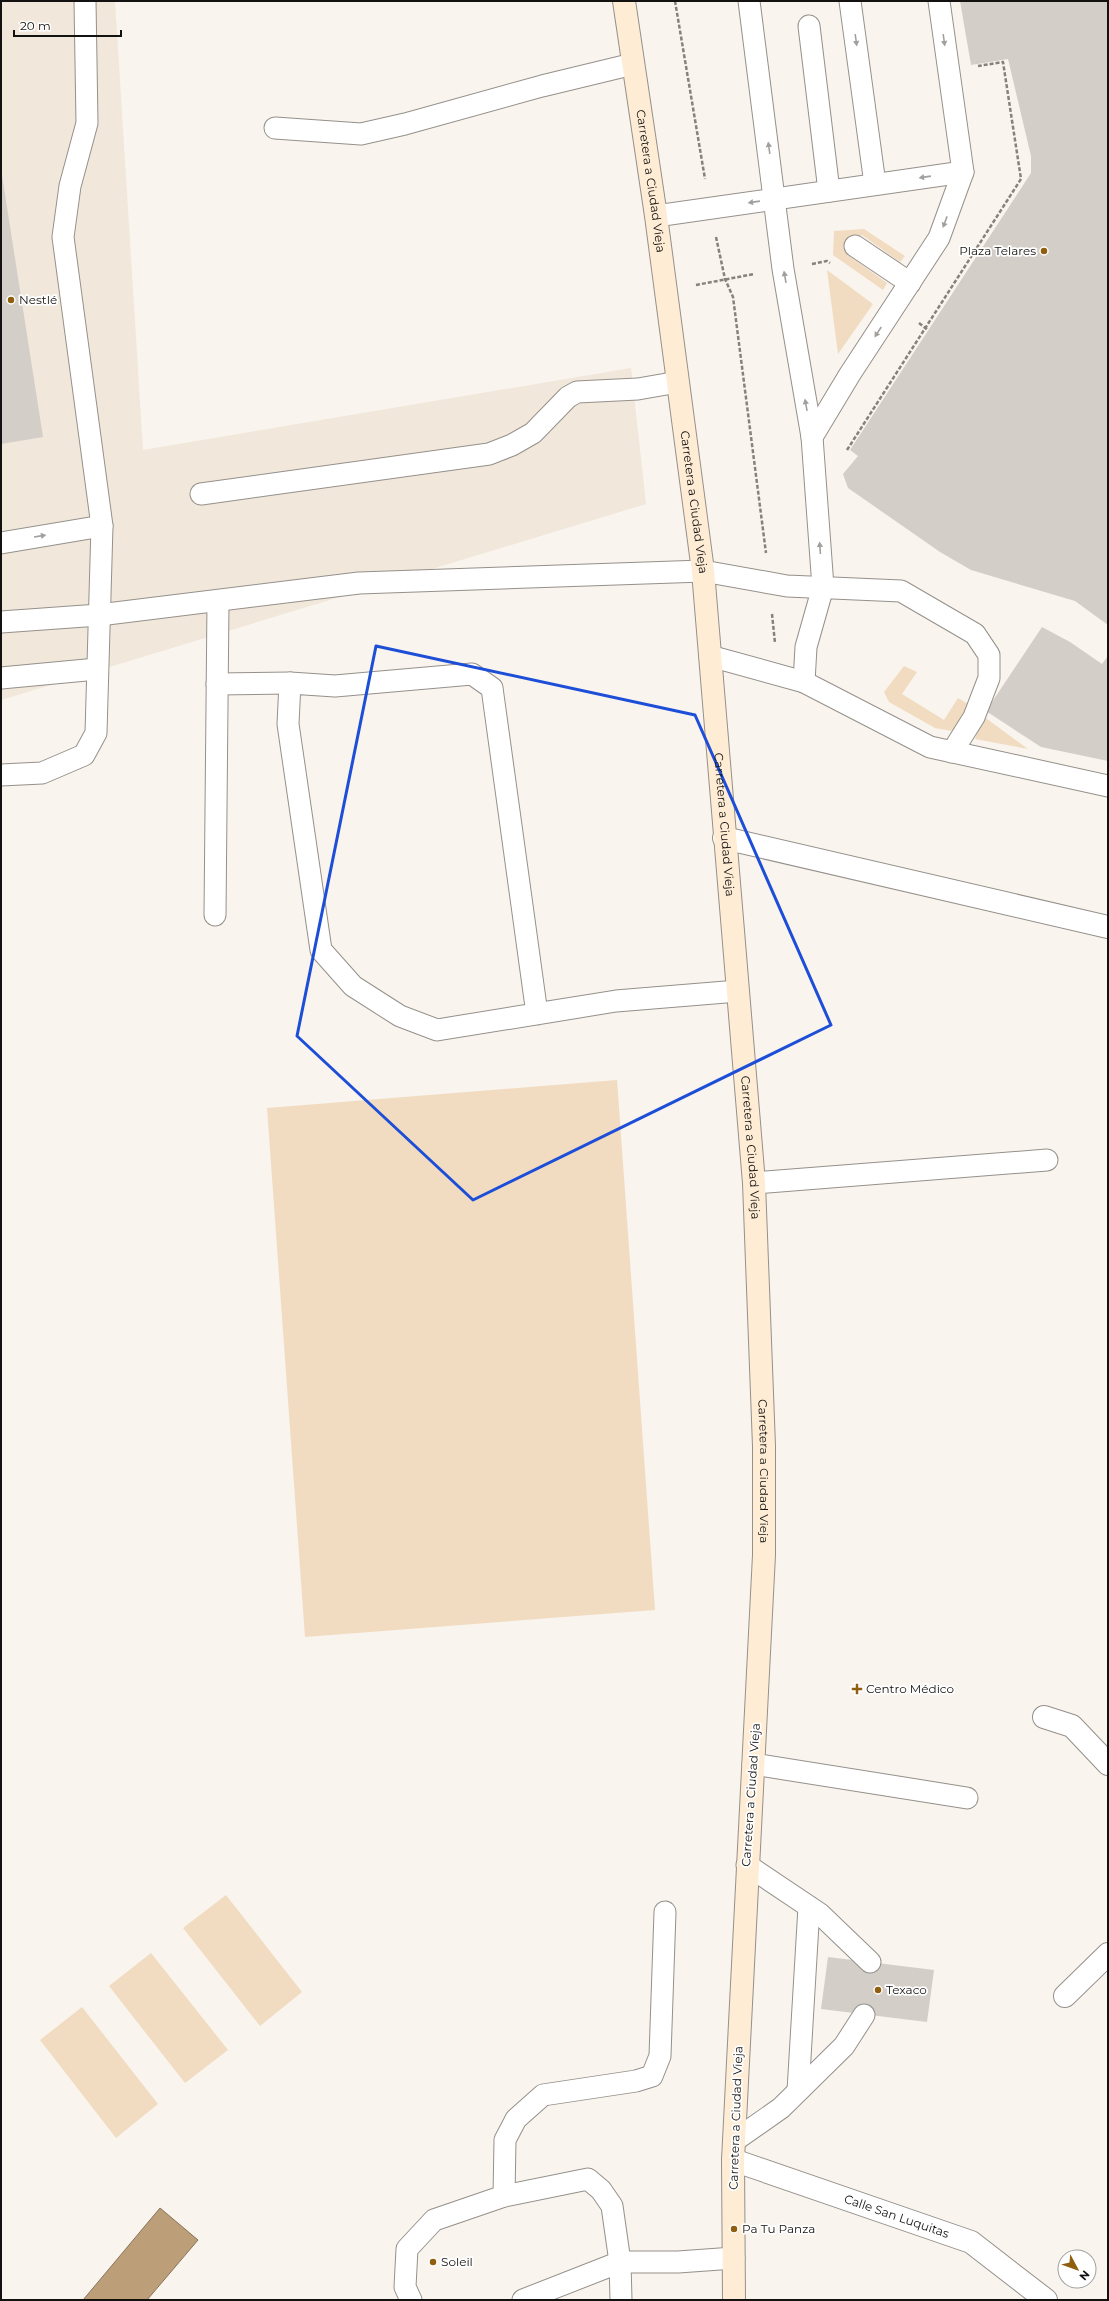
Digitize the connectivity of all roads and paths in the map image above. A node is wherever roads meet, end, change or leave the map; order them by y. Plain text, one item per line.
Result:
1 (85, 1) edge
2 (624, 1) edge
3 (675, 1) edge
4 (749, 1) edge
5 (850, 1) edge
6 (939, 1) edge
7 (809, 26) dead end
8 (633, 64) junction
9 (274, 128) dead end
10 (963, 172) junction
11 (876, 184) junction
12 (829, 191) junction
13 (776, 199) junction
14 (710, 208) junction
15 (656, 216) junction
16 (855, 246) dead end
17 (910, 283) junction
18 (678, 382) junction
19 (812, 437) junction
20 (201, 494) dead end
21 (102, 526) junction
22 (1, 542) edge
23 (703, 571) junction
24 (770, 582) junction
25 (824, 587) junction
26 (218, 601) junction
27 (99, 615) junction
28 (1, 622) edge
29 (710, 656) junction
30 (97, 669) junction
31 (777, 675) junction
32 (1, 678) edge
33 (804, 682) junction
34 (290, 683) junction
35 (217, 684) junction
36 (952, 752) junction
37 (1, 775) edge
38 (1108, 786) edge
39 (724, 838) junction
40 (215, 915) dead end
41 (1108, 927) edge
42 (738, 992) junction
43 (537, 1014) junction
44 (1047, 1160) dead end
45 (754, 1183) junction
46 (1044, 1717) dead end
47 (753, 1764) junction
48 (1108, 1764) edge
49 (967, 1798) dead end
50 (747, 1865) junction
51 (809, 1907) junction
52 (665, 1912) dead end
53 (1108, 1954) edge
54 (870, 1962) dead end
55 (1065, 1996) dead end
56 (864, 2015) dead end
57 (798, 2091) junction
58 (734, 2150) junction
59 (504, 2196) junction
60 (734, 2258) junction
61 (620, 2262) junction
62 (411, 2300) edge
63 (523, 2300) edge
64 (621, 2300) edge
65 (734, 2300) edge
66 (1046, 2300) edge

1 - 21 lane
2 - 8 main road, Carretera a Ciudad Vieja
3 - 14 path
13 -> 4 lane
5 -> 11 lane
6 -> 10 lane
7 - 12 lane
8 - 9 lane
8 - 15 main road, Carretera a Ciudad Vieja
10 -> 11 lane
10 -> 17 lane
11 - 12 lane
12 - 13 lane
13 -> 14 lane
19 -> 13 lane
14 - 15 lane
14 - 24 path
15 - 18 main road, Carretera a Ciudad Vieja
16 - 17 lane
17 -> 19 lane
18 - 20 lane
18 - 23 main road, Carretera a Ciudad Vieja
25 -> 19 lane
22 -> 21 lane
21 - 27 lane
23 - 24 lane
23 - 26 lane
23 - 29 main road, Carretera a Ciudad Vieja
24 - 25 lane
24 - 31 path
25 - 33 lane
25 - 36 lane
26 - 27 lane
26 - 35 lane
27 - 28 lane
27 - 30 lane
29 - 31 lane
29 - 39 main road, Carretera a Ciudad Vieja
30 - 32 lane
30 - 37 lane
31 - 33 lane
33 - 36 lane
34 - 35 lane
34 - 43 lane
34 - 43 lane
35 - 40 lane
36 - 38 lane
39 - 41 street
39 - 42 main road, Carretera a Ciudad Vieja
42 - 43 lane
42 - 45 main road, Carretera a Ciudad Vieja
44 - 45 lane
45 - 47 main road, Carretera a Ciudad Vieja
46 - 48 street
47 - 49 lane
47 - 50 main road, Carretera a Ciudad Vieja
50 - 51 lane
50 - 58 main road, Carretera a Ciudad Vieja
51 - 54 lane
51 - 57 lane
52 - 59 lane
53 - 55 street
56 - 57 lane
57 - 58 lane
58 - 60 main road, Carretera a Ciudad Vieja
58 - 66 street, Calle San Luquitas
59 - 61 lane
59 - 62 lane
60 - 61 lane
60 - 65 main road, Carretera a Ciudad Vieja
61 - 63 lane
61 - 64 lane

